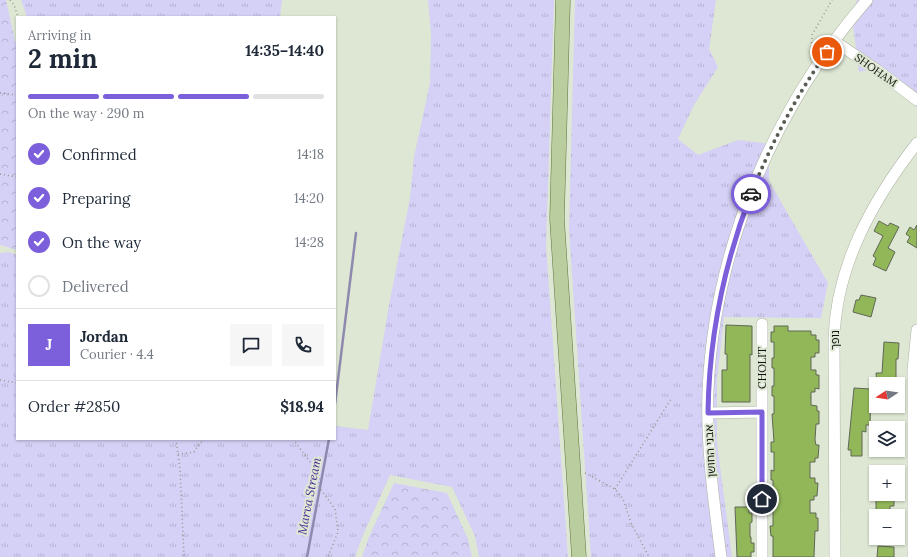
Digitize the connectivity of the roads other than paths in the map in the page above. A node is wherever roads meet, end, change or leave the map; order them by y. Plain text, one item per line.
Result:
1 (563, 0) edge
2 (868, 0) edge
3 (834, 41) junction
4 (917, 100) edge
5 (917, 143) edge
6 (762, 324) dead end
7 (917, 330) edge
8 (762, 412) junction
9 (708, 413) junction
10 (915, 544) edge
11 (579, 557) edge
12 (720, 557) edge
13 (762, 557) edge
14 (835, 557) edge
15 (913, 557) edge

1 - 11 main road
2 - 3 street, אבני החושן
3 - 4 street, SHOHAM
3 - 9 street, אבני החושן
5 - 14 street, נופך
6 - 8 street, CHOLIT
7 - 10 street
8 - 9 street
8 - 13 street, CHOLIT
9 - 12 street, אבני החושן
10 - 15 street

